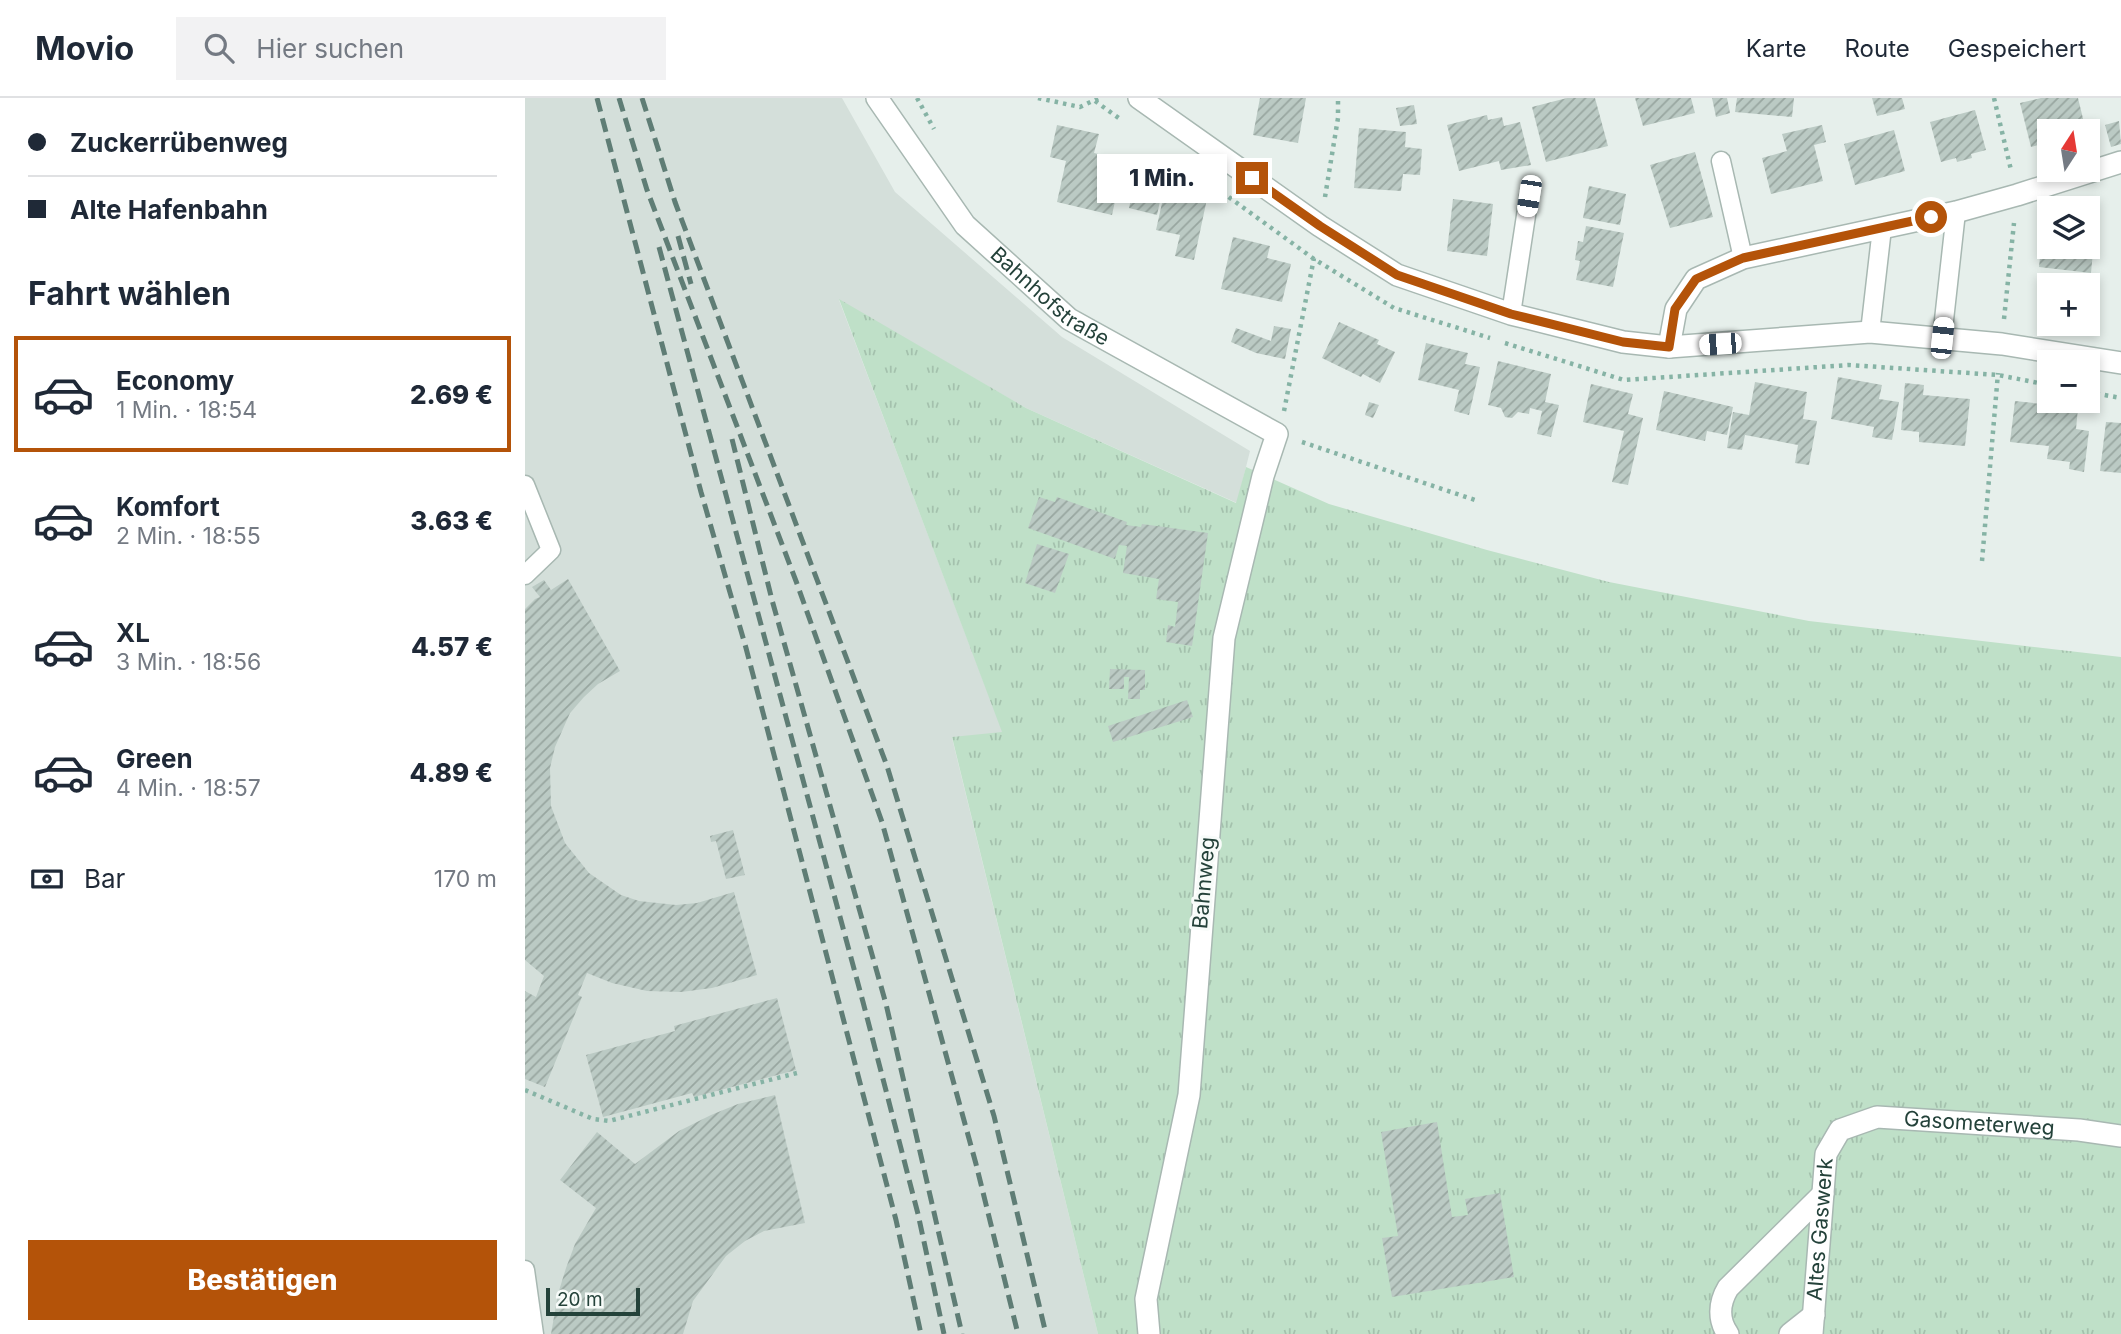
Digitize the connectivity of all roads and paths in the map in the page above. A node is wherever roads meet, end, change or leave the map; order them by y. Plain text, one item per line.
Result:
1 (877, 98) edge
2 (1038, 98) edge
3 (1099, 98) edge
4 (1139, 98) edge
5 (1338, 98) edge
6 (1721, 161) dead end
7 (2121, 162) edge
8 (1529, 196) dead end
9 (1956, 212) junction
10 (1320, 226) junction
11 (1882, 228) junction
12 (1743, 258) junction
13 (1511, 314) junction
14 (1870, 332) junction
15 (1942, 338) junction
16 (1669, 347) junction
17 (2121, 363) edge
18 (2100, 394) edge
19 (2121, 398) edge
20 (1277, 434) junction
21 (525, 485) edge
22 (1475, 500) dead end
23 (525, 575) edge
24 (797, 1073) dead end
25 (525, 1090) edge
26 (1840, 1130) joint
27 (2121, 1136) edge
28 (1823, 1194) junction
29 (525, 1270) edge
30 (1813, 1325) edge
31 (534, 1334) edge
32 (1149, 1334) edge
33 (1728, 1334) edge
34 (1790, 1334) edge

1 - 20 street, Bahnhofstraße
2 - 3 path
4 - 10 street
5 - 10 path
6 - 12 lane
7 - 9 street
8 - 13 lane
9 - 11 street
9 - 15 lane
10 - 13 street
10 - 20 path
11 - 12 street
11 - 14 lane
12 - 16 street
13 - 16 street
14 - 15 street
14 - 16 street
15 - 17 street
18 - 19 path
20 - 22 path
20 - 32 street, Bahnweg
21 - 23 lane
24 - 25 path
26 - 27 street, Gasometerweg
26 - 28 street, Altes Gaswerk
28 - 30 street, Altes Gaswerk
28 - 33 street
29 - 31 lane
30 - 34 street

